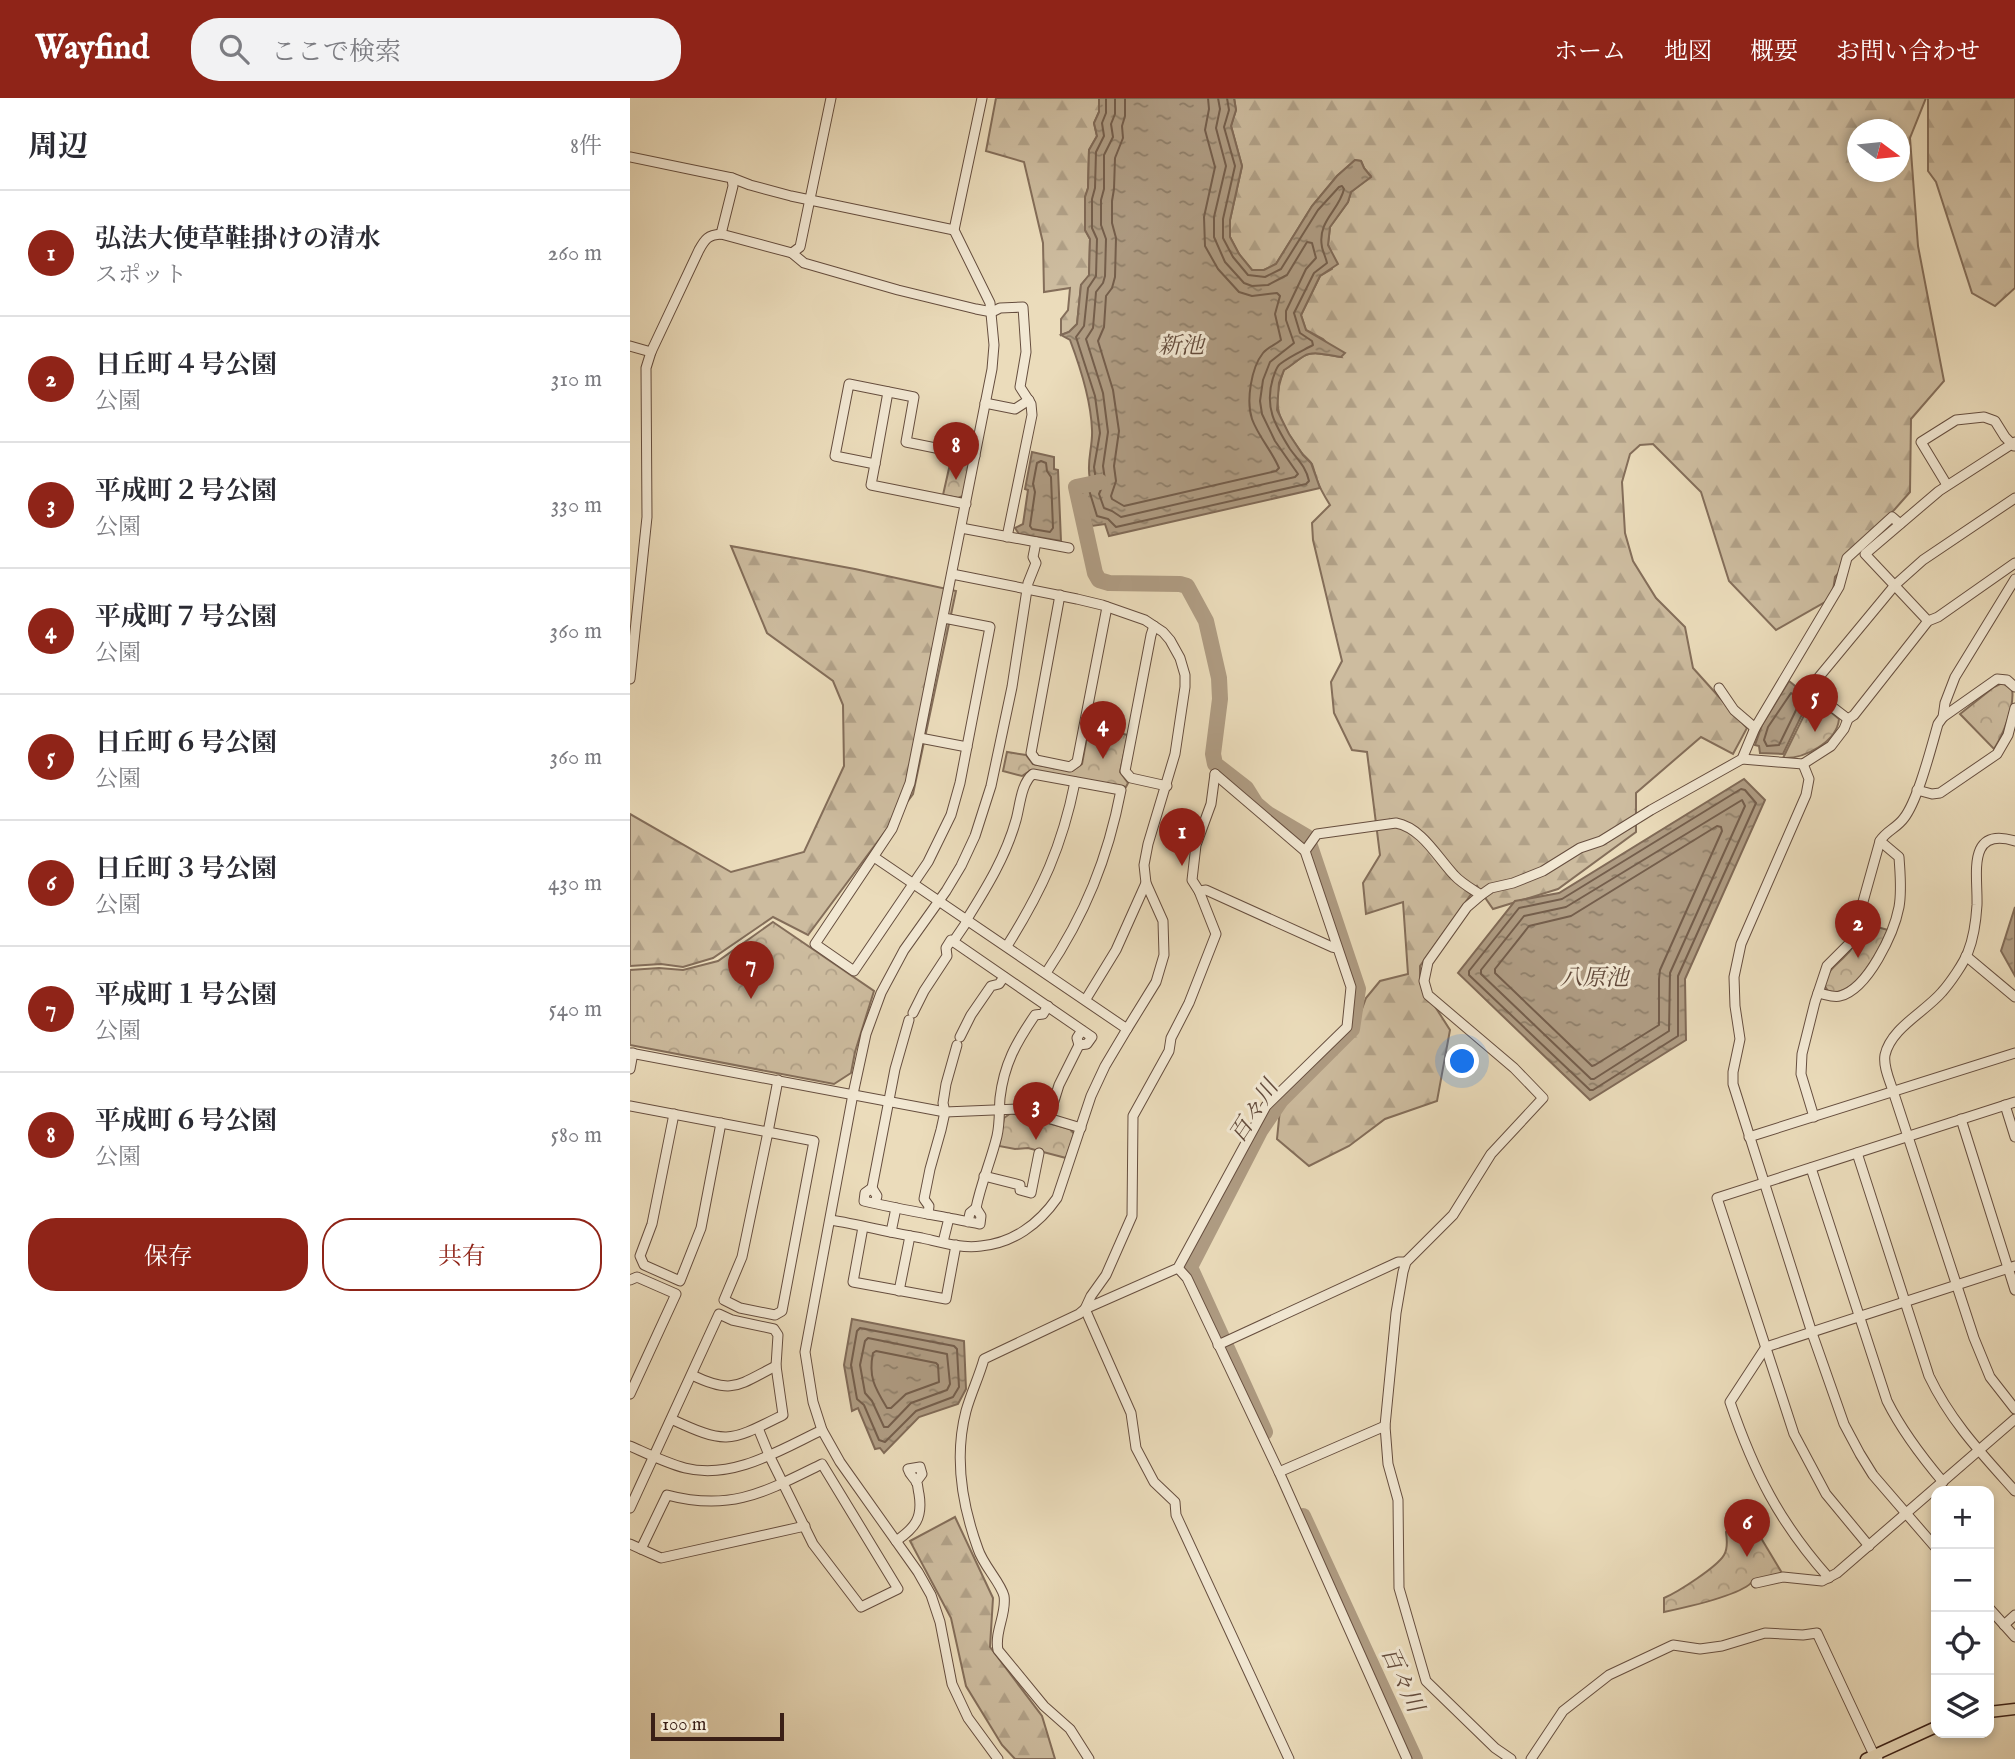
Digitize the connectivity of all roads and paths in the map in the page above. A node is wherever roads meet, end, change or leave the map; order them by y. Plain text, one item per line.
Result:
1 (831, 98) edge
2 (982, 98) edge
3 (630, 157) edge
4 (732, 178) junction
5 (810, 200) junction
6 (954, 230) junction
7 (721, 234) junction
8 (793, 253) junction
9 (992, 312) junction
10 (630, 346) edge
11 (651, 352) junction
12 (888, 392) junction
13 (1028, 400) junction
14 (985, 403) junction
15 (2014, 444) edge
16 (975, 456) junction
17 (875, 464) junction
18 (1947, 485) junction
19 (2015, 498) edge
20 (966, 504) junction
21 (1900, 524) junction
22 (961, 528) junction
23 (1007, 537) junction
24 (1036, 542) junction
25 (1069, 548) dead end
26 (2015, 564) edge
27 (952, 574) junction
28 (2015, 579) edge
29 (1895, 585) junction
30 (1027, 589) junction
31 (1060, 595) junction
32 (1107, 607) junction
33 (944, 618) junction
34 (1928, 621) junction
35 (1154, 626) junction
36 (630, 679) edge
37 (2015, 687) edge
38 (1719, 688) dead end
39 (2015, 708) edge
40 (1943, 717) junction
41 (1848, 719) junction
42 (1755, 728) junction
43 (920, 738) junction
44 (967, 747) junction
45 (1742, 759) junction
46 (1803, 764) junction
47 (1075, 782) junction
48 (1167, 786) junction
49 (1917, 790) junction
50 (1880, 841) junction
51 (2015, 841) edge
52 (1305, 851) junction
53 (874, 857) junction
54 (914, 883) junction
55 (1146, 883) junction
56 (1199, 891) junction
57 (1481, 895) junction
58 (940, 900) junction
59 (967, 919) junction
60 (957, 944) junction
61 (1007, 946) junction
62 (1337, 948) junction
63 (1966, 956) junction
64 (995, 970) junction
65 (1046, 973) junction
66 (1004, 976) junction
67 (990, 986) junction
68 (1818, 993) junction
69 (2015, 997) edge
70 (1086, 999) junction
71 (1039, 1000) junction
72 (1048, 1006) junction
73 (1035, 1015) junction
74 (1128, 1029) junction
75 (632, 1053) edge
76 (2015, 1053) edge
77 (630, 1069) edge
78 (778, 1080) junction
79 (1893, 1091) junction
80 (853, 1094) junction
81 (889, 1101) junction
82 (2015, 1102) edge
83 (2005, 1105) junction
84 (630, 1106) edge
85 (1000, 1110) junction
86 (945, 1112) junction
87 (674, 1114) junction
88 (1049, 1117) junction
89 (1814, 1117) junction
90 (1961, 1119) junction
91 (721, 1123) junction
92 (1081, 1128) junction
93 (768, 1132) junction
94 (1908, 1136) junction
95 (1749, 1137) junction
96 (2015, 1137) edge
97 (1039, 1153) dead end
98 (1857, 1153) junction
99 (1811, 1168) junction
100 (984, 1176) junction
101 (1765, 1183) junction
102 (924, 1199) junction
103 (896, 1208) junction
104 (916, 1212) junction
105 (928, 1214) junction
106 (948, 1218) junction
107 (831, 1220) junction
108 (863, 1227) junction
109 (891, 1232) junction
110 (910, 1236) junction
111 (943, 1242) junction
112 (956, 1245) junction
113 (1406, 1262) junction
114 (1178, 1268) junction
115 (2011, 1268) edge
116 (630, 1280) edge
117 (1956, 1285) junction
118 (2015, 1290) edge
119 (899, 1291) junction
120 (1904, 1303) junction
121 (1085, 1309) junction
122 (1859, 1317) junction
123 (1812, 1332) junction
124 (1219, 1346) junction
125 (1766, 1347) junction
126 (776, 1366) junction
127 (692, 1376) junction
128 (630, 1394) edge
129 (2015, 1409) edge
130 (671, 1419) junction
131 (2015, 1419) edge
132 (1385, 1426) junction
133 (758, 1428) junction
134 (822, 1430) junction
135 (630, 1446) edge
136 (1979, 1450) junction
137 (769, 1455) junction
138 (654, 1456) junction
139 (1279, 1472) junction
140 (916, 1482) dead end
141 (1943, 1482) junction
142 (784, 1483) junction
143 (2015, 1491) edge
144 (630, 1508) edge
145 (1906, 1514) junction
146 (804, 1526) junction
147 (896, 1541) junction
148 (1931, 1542) edge
149 (630, 1544) edge
150 (1869, 1546) junction
151 (641, 1549) junction
152 (1829, 1578) junction
153 (1756, 1583) dead end
154 (1993, 1612) edge
155 (2015, 1615) edge
156 (2004, 1625) junction
157 (2015, 1637) edge
158 (2015, 1709) edge
159 (1994, 1711) edge
160 (1931, 1729) edge
161 (1873, 1758) edge
162 (998, 1759) edge
163 (1089, 1759) edge
164 (1289, 1759) edge
165 (1407, 1759) edge
166 (1511, 1759) edge
167 (1531, 1759) edge

1 - 5 street
2 - 6 street
3 - 4 street
4 - 5 street
4 - 7 street
5 - 6 street
5 - 8 street
6 - 9 street
7 - 8 street
7 - 11 street
8 - 9 street
9 - 13 street
9 - 14 street
10 - 11 street
11 - 36 street
12 - 16 street
12 - 17 street
12 - 17 street
13 - 14 street
13 - 23 street
14 - 16 street
15 - 18 street
15 - 18 street
16 - 20 street
17 - 20 street
18 - 21 street
19 - 29 street
20 - 22 street
21 - 29 street
21 - 42 street
22 - 23 street
22 - 27 street
23 - 24 street
24 - 25 street
24 - 30 street
26 - 34 street
27 - 30 street
27 - 33 street
28 - 40 street
29 - 34 street
29 - 41 street
30 - 31 street
30 - 58 street
31 - 32 street
31 - 32 street
32 - 35 street
33 - 43 street
33 - 44 street
34 - 41 street
35 - 48 street
35 - 48 street
37 - 40 street
38 - 42 street
39 - 49 street
40 - 49 street
41 - 46 street
42 - 45 street
43 - 44 street
43 - 53 street
44 - 54 street
45 - 46 street
45 - 57 street
46 - 95 street
47 - 59 street
47 - 61 street
47 - 65 street
48 - 55 street
49 - 50 street
50 - 68 street
50 - 68 street
51 - 63 street
52 - 56 street
52 - 57 street
52 - 62 street
53 - 54 street
53 - 54 street
54 - 58 street
55 - 70 street
55 - 74 street
56 - 62 street
56 - 121 street
57 - 113 street
58 - 59 street
58 - 80 street
59 - 60 street
59 - 61 street
60 - 64 street
60 - 81 street
61 - 65 street
62 - 114 street
63 - 69 street
63 - 79 street
64 - 66 street
64 - 67 street
65 - 70 street
66 - 67 street
66 - 71 street
67 - 86 street
68 - 89 street
70 - 74 street
71 - 72 street
71 - 73 street
72 - 73 street
72 - 88 street
73 - 85 street
74 - 92 street
75 - 77 street
75 - 78 street
76 - 79 street
78 - 80 street
78 - 93 street
79 - 89 street
79 - 94 street
80 - 81 street
80 - 107 street
81 - 86 street
81 - 103 street
82 - 83 street
83 - 90 street
83 - 96 street
84 - 87 street
85 - 86 street
85 - 88 street
85 - 100 street
86 - 102 street
87 - 91 street
87 - 91 street
88 - 92 street
89 - 95 street
90 - 94 street
90 - 115 street
91 - 93 street
92 - 112 street
93 - 93 street
94 - 98 street
94 - 117 street
95 - 101 street
97 - 100 street
98 - 99 street
98 - 120 street
99 - 101 street
99 - 122 street
100 - 106 street
101 - 123 street
101 - 125 street
102 - 104 street
102 - 105 street
103 - 104 street
103 - 109 street
104 - 105 street
105 - 106 street
106 - 111 street
107 - 108 street
107 - 134 street
108 - 109 street
108 - 119 street
109 - 110 street
110 - 111 street
110 - 119 street
111 - 112 street
112 - 119 street
113 - 124 street
113 - 132 street
114 - 121 street
114 - 124 street
115 - 117 street
115 - 118 street
116 - 128 street
117 - 120 street
117 - 129 street
120 - 122 street
120 - 136 street
121 - 163 street
121 - 164 street
122 - 123 street
122 - 141 street
123 - 125 street
123 - 145 street
124 - 139 street
125 - 150 street
125 - 152 street
126 - 127 street
126 - 127 street
126 - 133 street
127 - 130 street
130 - 133 street
130 - 138 street
131 - 136 street
132 - 139 street
132 - 166 street
133 - 137 street
134 - 137 street
134 - 147 street
135 - 138 street
136 - 141 street
136 - 143 street
137 - 138 street
137 - 142 street
138 - 144 street
139 - 165 street
140 - 147 street
141 - 145 street
142 - 146 street
142 - 146 street
142 - 151 street
145 - 148 street
145 - 150 street
146 - 151 street
147 - 162 street
149 - 151 street
150 - 152 street
152 - 153 street
154 - 156 street
155 - 156 street
156 - 157 street
158 - 159 main road
160 - 161 main road
161 - 167 street

